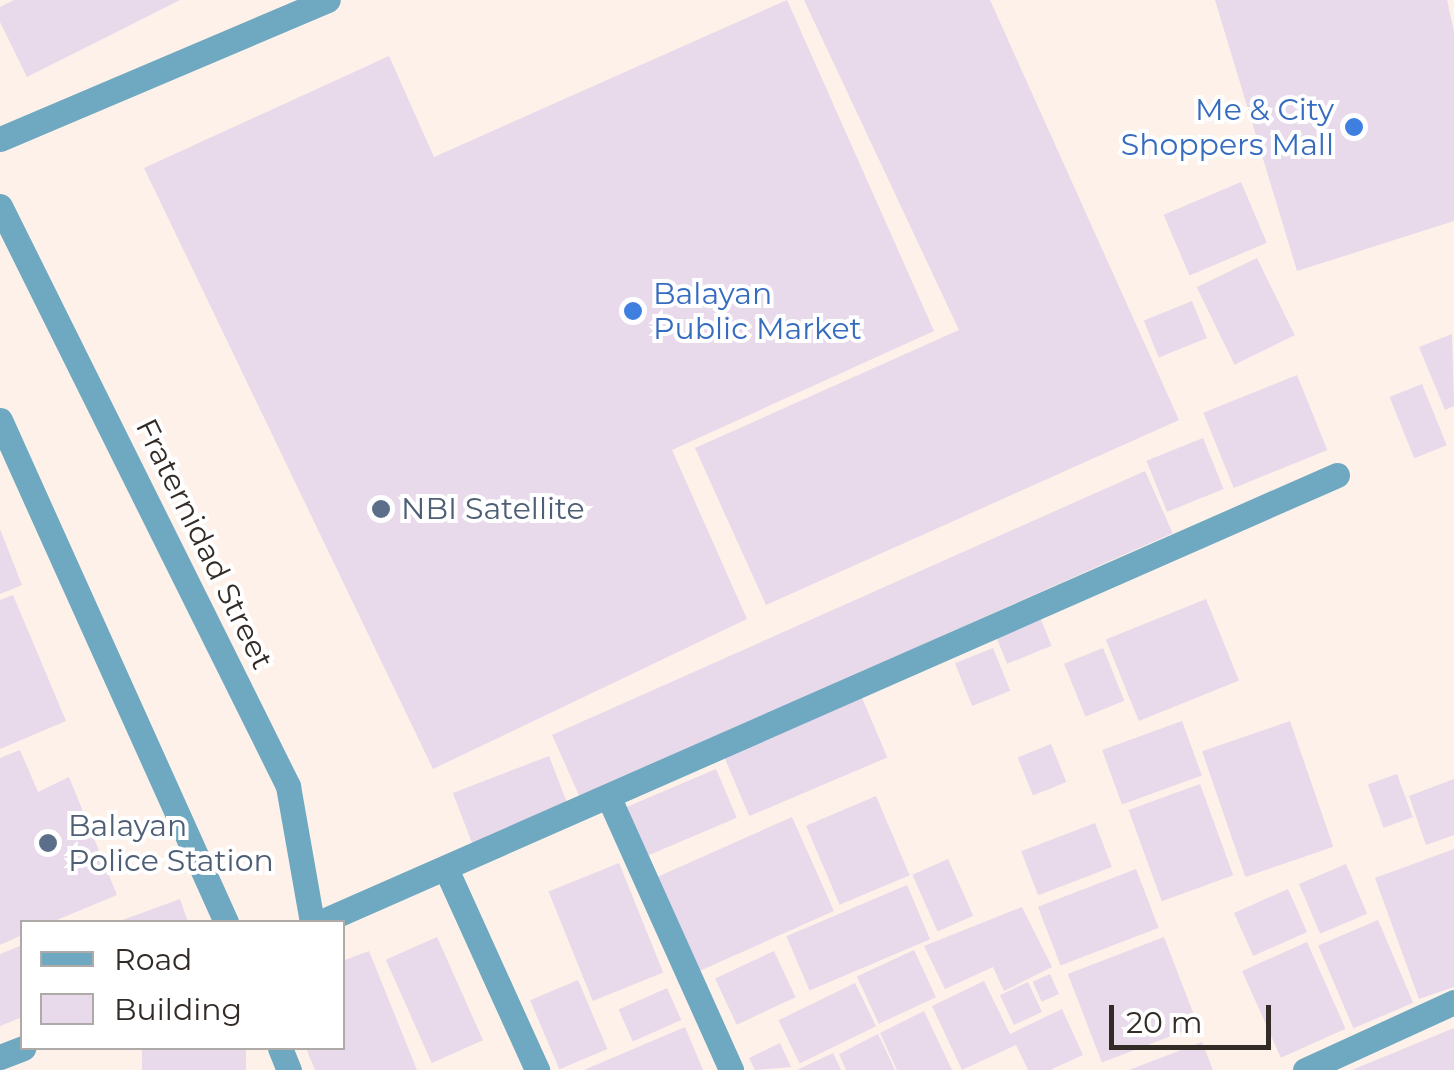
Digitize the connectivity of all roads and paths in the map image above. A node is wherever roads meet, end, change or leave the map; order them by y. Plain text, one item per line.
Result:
1 (328, 0) edge
2 (0, 140) edge
3 (0, 206) edge
4 (0, 420) edge
5 (1337, 474) dead end
6 (609, 798) junction
7 (446, 869) junction
8 (225, 920) edge
9 (312, 920) edge
10 (326, 920) edge
11 (1454, 1002) edge
12 (537, 1070) edge
13 (731, 1070) edge
14 (1305, 1070) edge

1 - 2 street
3 - 9 street, Fraternidad Street
4 - 8 street
5 - 6 street
6 - 7 street
6 - 13 street
7 - 10 street
7 - 12 street
11 - 14 street

